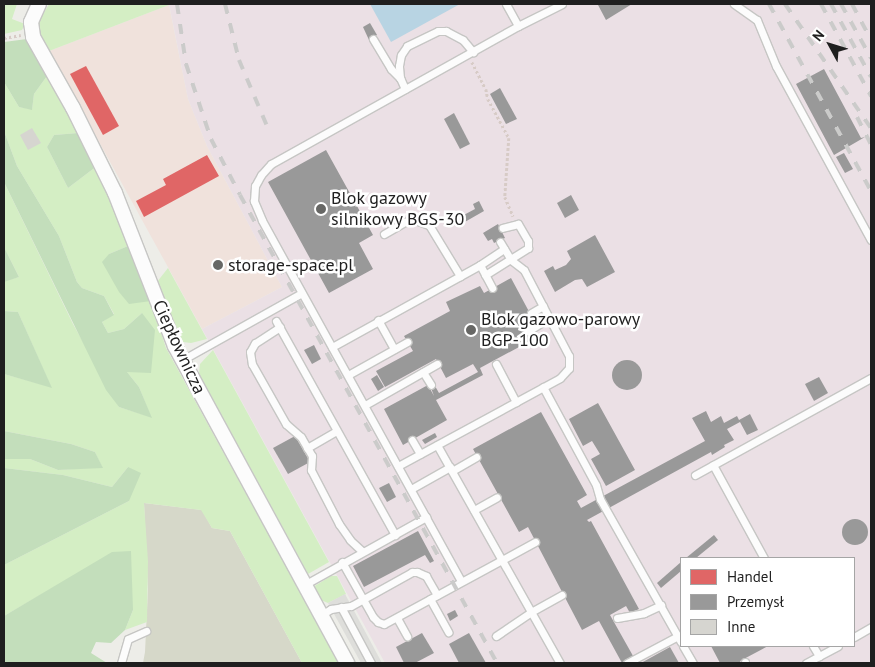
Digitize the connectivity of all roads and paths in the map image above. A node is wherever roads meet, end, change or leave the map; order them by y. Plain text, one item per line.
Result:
1 (39, 4) edge
2 (506, 4) edge
3 (562, 4) edge
4 (734, 4) edge
5 (518, 26) junction
6 (32, 28) junction
7 (4, 38) edge
8 (373, 39) dead end
9 (470, 53) junction
10 (400, 78) junction
11 (405, 89) junction
12 (518, 224) junction
13 (502, 228) dead end
14 (384, 234) dead end
15 (871, 240) edge
16 (500, 242) dead end
17 (504, 249) junction
18 (511, 260) junction
19 (480, 265) junction
20 (485, 274) junction
21 (460, 276) junction
22 (492, 288) dead end
23 (302, 293) junction
24 (542, 306) junction
25 (531, 313) dead end
26 (549, 318) junction
27 (378, 320) junction
28 (528, 331) dead end
29 (406, 342) dead end
30 (332, 346) junction
31 (394, 349) junction
32 (182, 360) junction
33 (437, 364) dead end
34 (496, 364) dead end
35 (423, 372) junction
36 (348, 375) junction
37 (871, 378) edge
38 (431, 385) dead end
39 (543, 387) junction
40 (516, 402) junction
41 (365, 405) junction
42 (336, 431) junction
43 (412, 440) dead end
44 (437, 445) junction
45 (307, 448) junction
46 (420, 454) junction
47 (476, 457) dead end
48 (713, 464) junction
49 (398, 466) junction
50 (451, 469) junction
51 (695, 475) dead end
52 (411, 489) junction
53 (497, 497) dead end
54 (474, 510) junction
55 (426, 517) junction
56 (394, 535) junction
57 (535, 542) dead end
58 (362, 551) junction
59 (763, 557) edge
60 (502, 560) junction
61 (342, 562) junction
62 (461, 581) junction
63 (304, 585) junction
64 (437, 595) junction
65 (562, 595) dead end
66 (363, 599) junction
67 (430, 599) junction
68 (661, 605) junction
69 (341, 607) junction
70 (531, 612) junction
71 (321, 615) junction
72 (397, 618) junction
73 (617, 618) dead end
74 (871, 627) edge
75 (146, 631) dead end
76 (448, 632) dead end
77 (407, 636) dead end
78 (496, 636) dead end
79 (855, 636) edge
80 (680, 640) edge
81 (684, 647) edge
82 (814, 647) edge
83 (836, 647) edge
84 (819, 656) junction
85 (121, 663) edge
86 (347, 663) edge
87 (371, 663) edge
88 (560, 663) edge
89 (628, 663) edge
90 (693, 663) edge
91 (806, 663) edge

1 - 6 street
2 - 5 lane
3 - 5 lane
4 - 15 lane
5 - 9 lane
6 - 7 path
6 - 32 street, Ciepłownicza
8 - 10 lane
9 - 10 lane
9 - 11 lane
9 - 12 path
10 - 11 lane
11 - 23 lane
12 - 13 lane
12 - 18 lane
14 - 21 lane
16 - 17 lane
17 - 18 lane
17 - 19 lane
18 - 20 lane
18 - 24 lane
19 - 20 lane
19 - 21 lane
20 - 22 lane
21 - 27 lane
23 - 30 lane
23 - 32 lane
24 - 25 lane
24 - 26 lane
26 - 28 lane
26 - 39 lane
27 - 30 lane
27 - 31 lane
29 - 31 lane
30 - 36 lane
31 - 36 lane
32 - 63 street, Ciepłownicza
33 - 35 lane
34 - 40 lane
35 - 38 lane
35 - 41 lane
36 - 41 lane
37 - 48 lane
39 - 40 lane
39 - 68 lane
40 - 44 lane
41 - 49 lane
42 - 45 lane
42 - 45 lane
42 - 56 lane
43 - 46 lane
44 - 46 lane
44 - 50 lane
45 - 58 lane
46 - 49 lane
47 - 50 lane
48 - 51 lane
48 - 59 lane
49 - 52 lane
50 - 52 lane
50 - 54 lane
52 - 55 lane
53 - 54 lane
54 - 60 lane
55 - 56 lane
55 - 62 lane
56 - 58 lane
57 - 60 lane
58 - 61 lane
60 - 62 lane
60 - 70 lane
61 - 63 lane
61 - 66 lane
62 - 64 lane
63 - 71 street, Ciepłownicza
64 - 66 lane
64 - 67 lane
65 - 70 lane
66 - 69 lane
66 - 72 lane
67 - 72 lane
67 - 76 lane
68 - 73 lane
68 - 80 lane
69 - 71 lane
69 - 87 lane
70 - 78 lane
70 - 88 lane
71 - 86 street, Ciepłownicza
72 - 77 lane
74 - 79 lane
75 - 85 lane
80 - 89 lane
81 - 90 lane
82 - 84 lane
83 - 84 lane
84 - 91 lane

